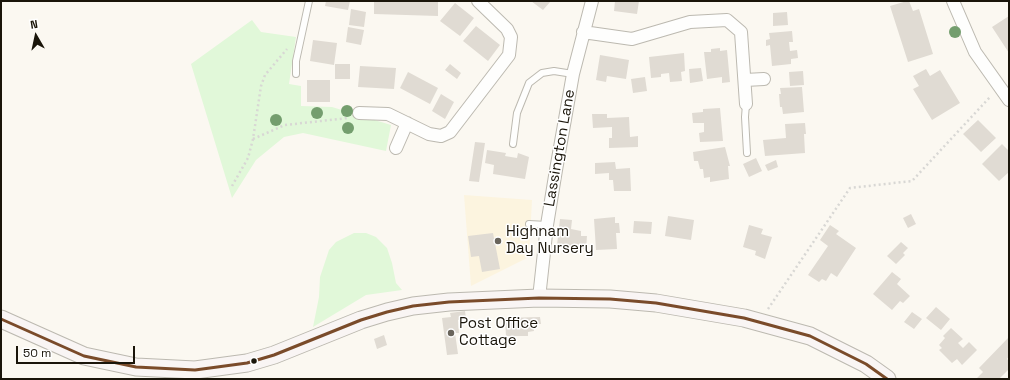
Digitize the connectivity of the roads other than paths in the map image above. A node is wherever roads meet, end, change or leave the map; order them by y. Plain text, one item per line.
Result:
1 (309, 1) edge
2 (592, 1) edge
3 (953, 1) edge
4 (484, 3) edge
5 (583, 32) junction
6 (296, 74) dead end
7 (573, 74) junction
8 (764, 78) dead end
9 (745, 80) junction
10 (1009, 100) edge
11 (746, 104) joint
12 (359, 113) road end
13 (407, 123) junction
14 (513, 144) dead end
15 (396, 148) dead end
16 (747, 152) dead end
17 (529, 224) dead end
18 (547, 225) junction
19 (539, 298) junction
20 (1, 319) edge
21 (887, 379) edge

1 - 6 lane
2 - 5 street, Lassington Lane
3 - 10 street
4 - 13 street
5 - 7 street, Lassington Lane
5 - 9 street
7 - 14 lane
7 - 18 street, Lassington Lane
8 - 9 street
9 - 11 street
11 - 16 lane
12 - 13 street
13 - 15 street
17 - 18 lane
18 - 19 street, Lassington Lane
19 - 20 main road
19 - 21 main road

